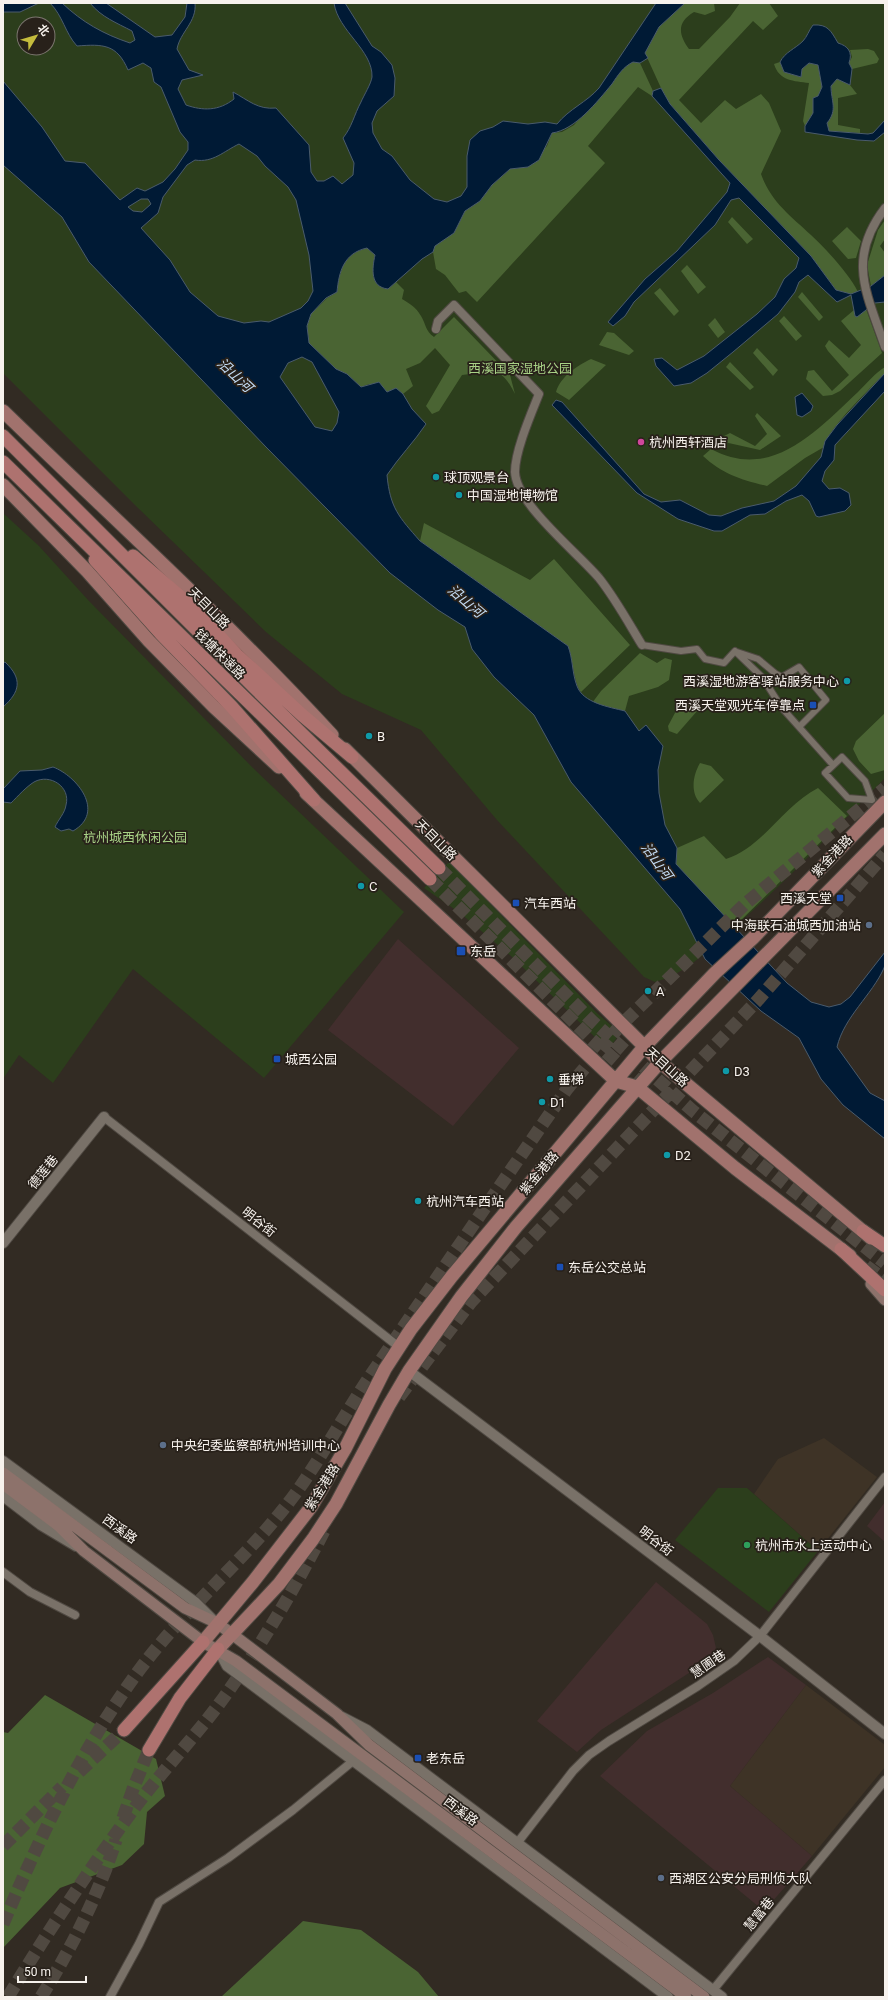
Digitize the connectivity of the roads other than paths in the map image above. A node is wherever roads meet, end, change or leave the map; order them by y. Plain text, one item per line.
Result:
1 (885, 208) edge
2 (435, 324) dead end
3 (885, 347) edge
4 (3, 411) edge
5 (3, 436) edge
6 (3, 462) edge
7 (3, 485) edge
8 (74, 506) junction
9 (60, 519) junction
10 (642, 645) joint
11 (735, 652) junction
12 (799, 727) junction
13 (352, 757) junction
14 (834, 765) junction
15 (314, 800) junction
16 (885, 802) edge
17 (885, 834) edge
18 (439, 868) tunnel mouth
19 (430, 879) tunnel mouth
20 (644, 1047) junction
21 (660, 1062) junction
22 (616, 1081) junction
23 (637, 1087) junction
24 (104, 1117) joint
25 (863, 1231) junction
26 (3, 1243) edge
27 (885, 1246) edge
28 (841, 1249) junction
29 (885, 1250) edge
30 (885, 1285) edge
31 (885, 1290) edge
32 (885, 1300) edge
33 (399, 1347) junction
34 (409, 1371) junction
35 (3, 1461) edge
36 (3, 1473) edge
37 (885, 1477) edge
38 (3, 1484) edge
39 (3, 1496) edge
40 (84, 1551) junction
41 (3, 1572) edge
42 (75, 1615) dead end
43 (217, 1623) junction
44 (232, 1634) junction
45 (760, 1636) junction
46 (203, 1642) junction
47 (218, 1649) junction
48 (337, 1714) junction
49 (124, 1730) tunnel mouth
50 (885, 1734) edge
51 (149, 1750) tunnel mouth
52 (353, 1762) junction
53 (885, 1780) edge
54 (518, 1842) junction
55 (708, 1993) edge
56 (110, 1997) edge
57 (668, 1997) edge
58 (686, 1997) edge
59 (722, 1997) edge

1 - 3 street
2 - 10 street
4 - 13 main road, 天目山路
5 - 8 highway, 钱塘快速路
6 - 9 highway, 钱塘快速路
7 - 15 main road
8 - 13 highway
8 - 18 highway, 钱塘快速路
9 - 15 highway
9 - 19 highway, 钱塘快速路
10 - 11 street
11 - 12 street
11 - 12 street
12 - 14 street
13 - 20 main road, 天目山路
14 - 14 street
15 - 22 main road
16 - 20 main road, 紫金港路
17 - 21 main road, 紫金港路
20 - 21 main road, 天目山路
20 - 22 main road, 紫金港路
21 - 23 main road, 紫金港路
21 - 25 main road, 天目山路
22 - 23 main road
22 - 33 main road, 紫金港路
23 - 28 main road
23 - 34 main road, 紫金港路
24 - 26 street, 德莲巷
24 - 33 street, 明谷街
25 - 27 highway
25 - 29 main road, 天目山路
28 - 30 main road
28 - 31 highway
28 - 32 main road
33 - 43 main road, 紫金港路
34 - 44 main road, 紫金港路
34 - 45 street, 明谷街
35 - 43 street, 西溪路
36 - 43 main road, 西溪路
37 - 45 street, 慧圃巷
38 - 40 main road, 西溪路
39 - 40 street, 西溪路
40 - 46 main road, 西溪路
41 - 42 street
43 - 44 main road, 西溪路
43 - 46 main road, 紫金港路
44 - 47 main road, 紫金港路
44 - 48 main road, 西溪路
45 - 50 street, 明谷街
45 - 54 street, 慧圃巷
46 - 47 main road, 西溪路
46 - 49 highway
47 - 51 highway
47 - 52 street, 西溪路
47 - 58 main road, 西溪路
48 - 54 street, 西溪路
48 - 55 main road, 西溪路
52 - 56 street
52 - 57 street, 西溪路
53 - 55 street, 慧富巷
54 - 55 street, 西溪路
55 - 59 street, 西溪路

